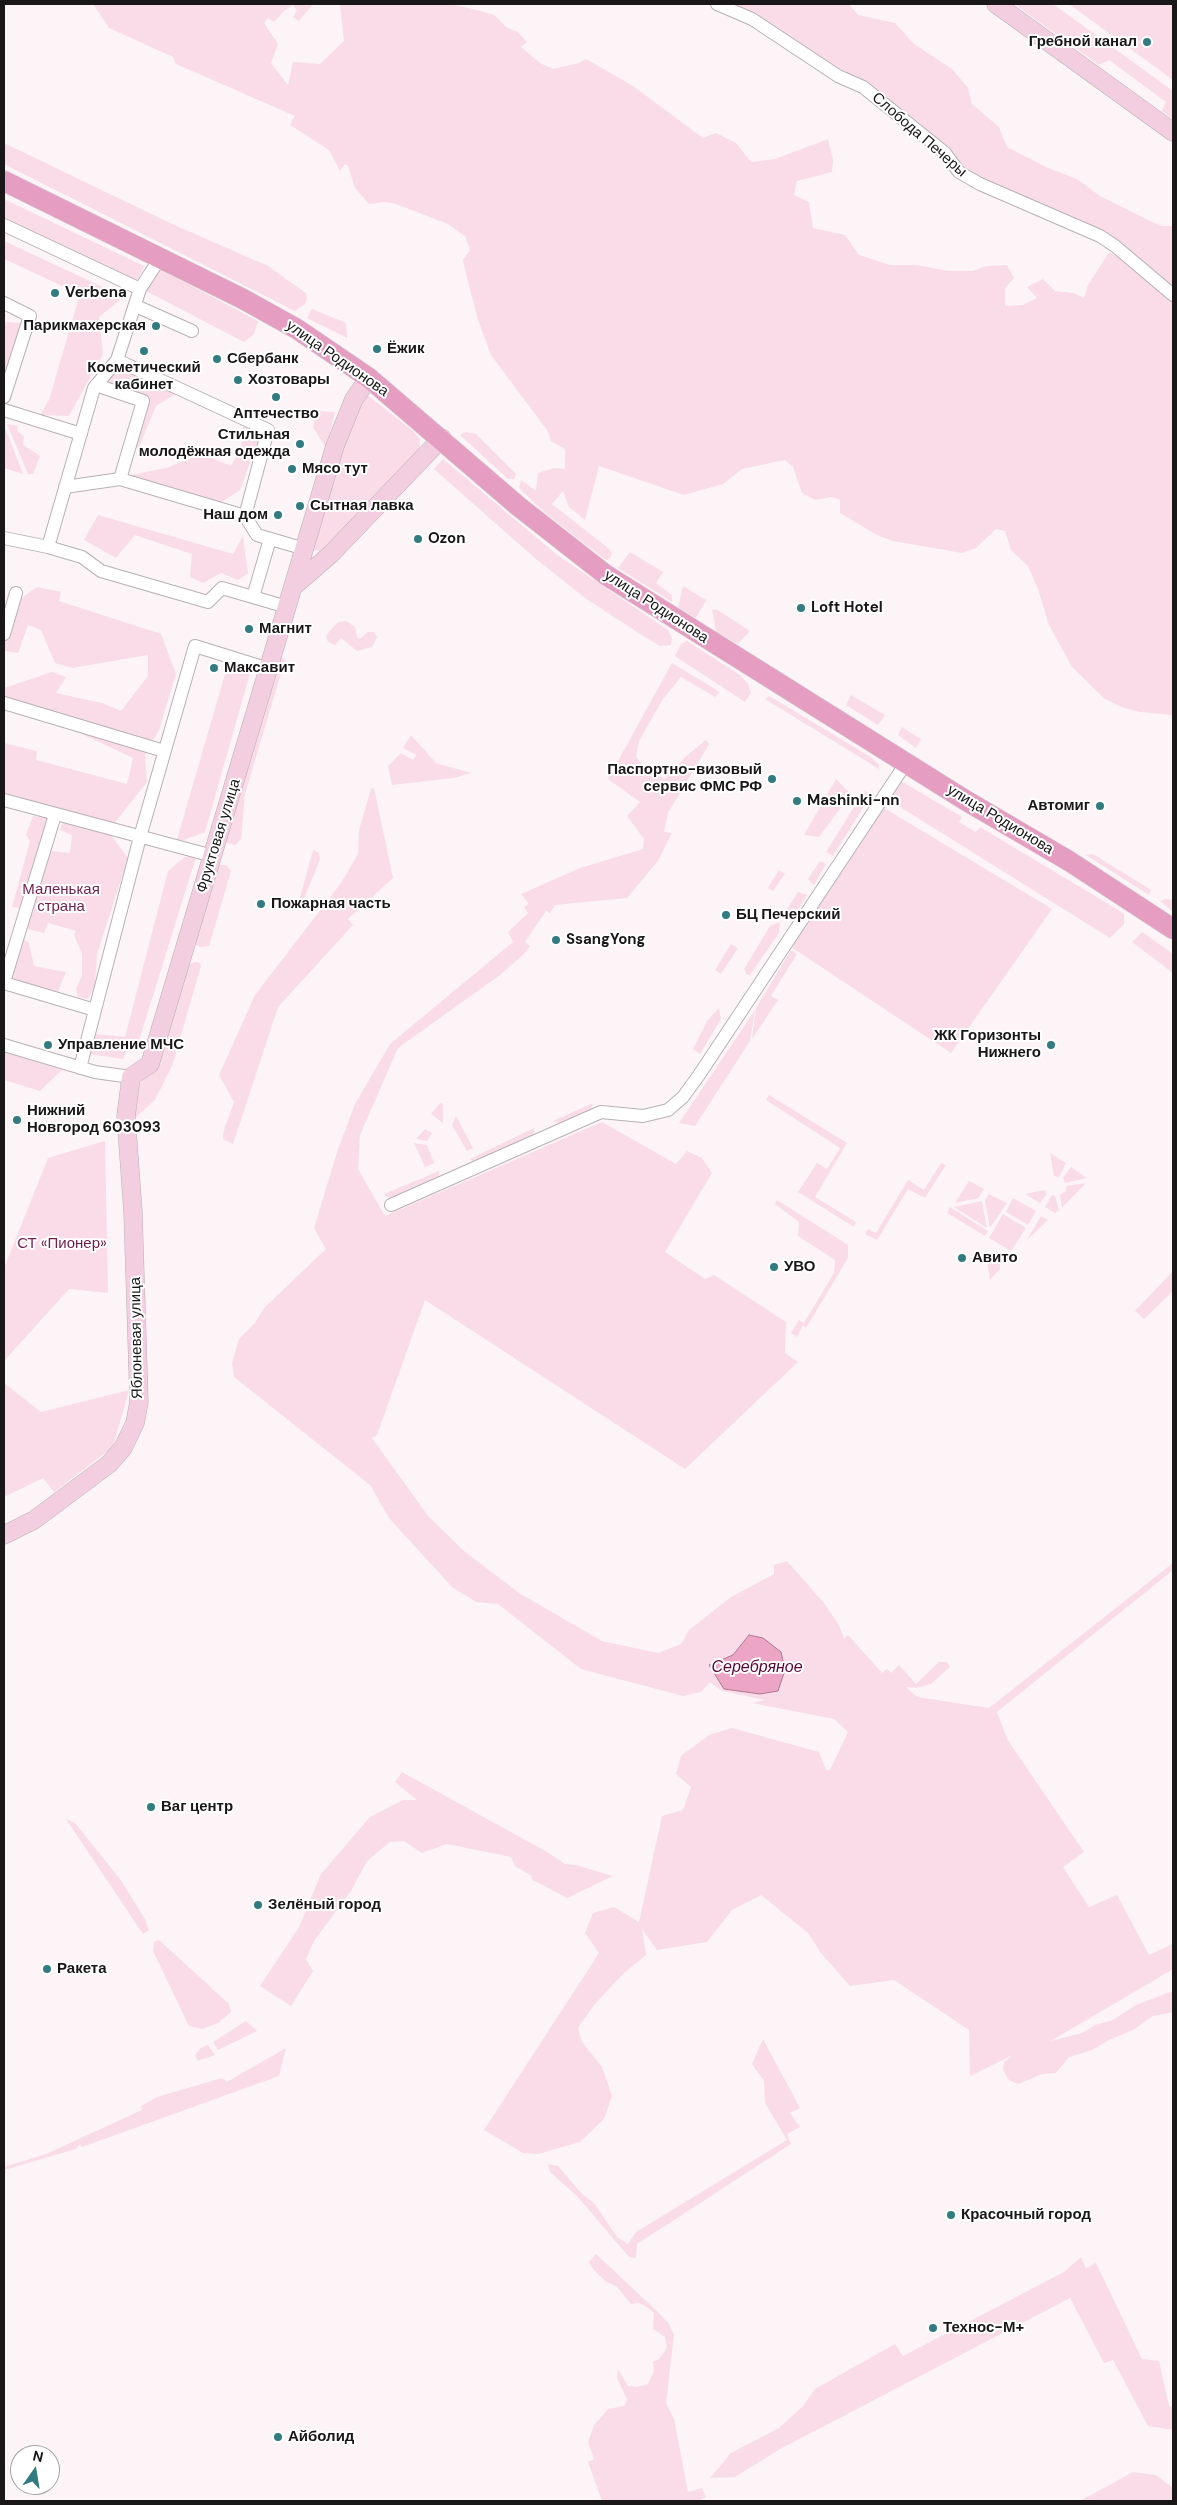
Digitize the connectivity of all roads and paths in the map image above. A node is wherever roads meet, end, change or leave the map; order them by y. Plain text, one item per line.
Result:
1 (717, 4) edge
2 (996, 4) edge
3 (1173, 132) edge
4 (4, 181) edge
5 (4, 225) edge
6 (160, 258) junction
7 (140, 289) junction
8 (1173, 295) edge
9 (4, 303) edge
10 (136, 306) junction
11 (192, 331) dead end
12 (117, 360) junction
13 (370, 378) junction
14 (96, 385) junction
15 (4, 397) edge
16 (4, 410) edge
17 (80, 434) junction
18 (442, 438) junction
19 (120, 480) junction
20 (66, 487) junction
21 (245, 516) junction
22 (4, 538) edge
23 (270, 539) junction
24 (48, 546) junction
25 (305, 549) junction
26 (324, 560) junction
27 (294, 586) junction
28 (16, 593) dead end
29 (253, 597) junction
30 (288, 608) junction
31 (4, 634) edge
32 (269, 669) junction
33 (4, 703) edge
34 (164, 751) junction
35 (906, 763) junction
36 (4, 800) edge
37 (54, 815) junction
38 (140, 837) junction
39 (213, 856) junction
40 (1173, 929) edge
41 (4, 983) edge
42 (95, 1010) junction
43 (4, 1045) edge
44 (80, 1068) junction
45 (131, 1077) junction
46 (391, 1205) dead end
47 (4, 1535) edge

1 - 8 street, Слобода Печеры
2 - 3 street
4 - 6 main road, улица Родионова
5 - 7 street
6 - 7 street
6 - 13 main road, улица Родионова
7 - 10 street
9 - 15 street
10 - 11 street
10 - 12 street
12 - 14 street
12 - 21 street
13 - 18 main road, улица Родионова
13 - 25 street, Фруктовая улица
14 - 17 street
14 - 19 street
16 - 17 street
17 - 20 street
18 - 26 street
18 - 35 main road, улица Родионова
19 - 20 street
19 - 21 street
20 - 24 street
21 - 23 street
22 - 24 street
23 - 25 street
23 - 29 street
24 - 29 street
25 - 26 street
25 - 27 street, Фруктовая улица
26 - 27 street
27 - 30 street, Фруктовая улица
28 - 31 street
29 - 30 street
30 - 32 street, Фруктовая улица
32 - 34 street
32 - 39 street, Фруктовая улица
33 - 34 street
34 - 38 street
35 - 40 main road, улица Родионова
35 - 46 street
36 - 37 street
37 - 38 street
37 - 41 street
38 - 39 street
38 - 42 street
39 - 45 street, Фруктовая улица
41 - 42 street
42 - 44 street
43 - 44 street
44 - 45 street
45 - 47 street, Яблоневая улица

